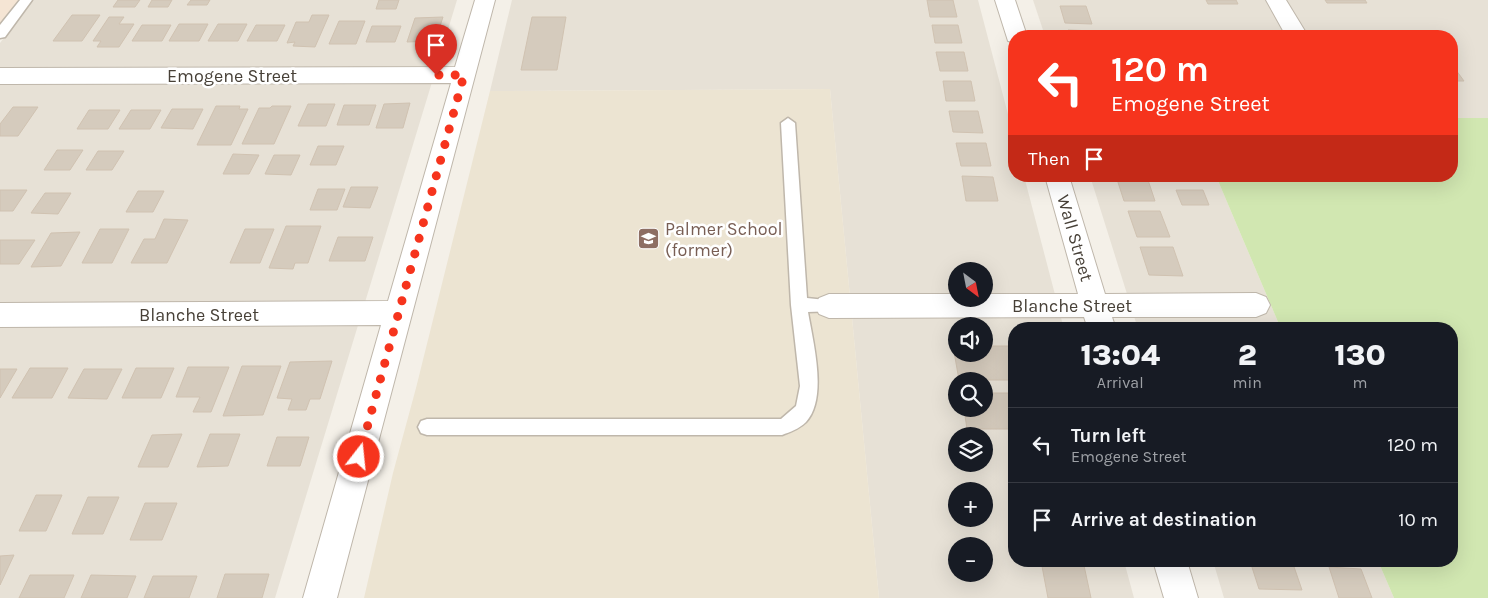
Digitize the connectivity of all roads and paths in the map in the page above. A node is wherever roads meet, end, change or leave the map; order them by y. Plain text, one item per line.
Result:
1 (26, 0) edge
2 (486, 0) edge
3 (1006, 0) edge
4 (1276, 0) edge
5 (1014, 30) edge
6 (1294, 30) edge
7 (0, 34) edge
8 (464, 75) junction
9 (0, 76) edge
10 (788, 123) dead end
11 (1059, 182) edge
12 (799, 305) junction
13 (1256, 305) dead end
14 (829, 306) joint
15 (398, 314) junction
16 (0, 315) edge
17 (1099, 318) edge
18 (427, 428) dead end
19 (1172, 567) edge
20 (320, 598) edge
21 (1181, 598) edge

1 - 7 lane
2 - 8 street
3 - 5 street
4 - 6 street
8 - 9 street, Emogene Street
8 - 15 street
10 - 12 lane
11 - 17 street, Wall Street
12 - 14 lane
12 - 18 lane
13 - 17 street, Blanche Street
14 - 17 street, Blanche Street
15 - 16 street, Blanche Street
15 - 20 street
19 - 21 street

